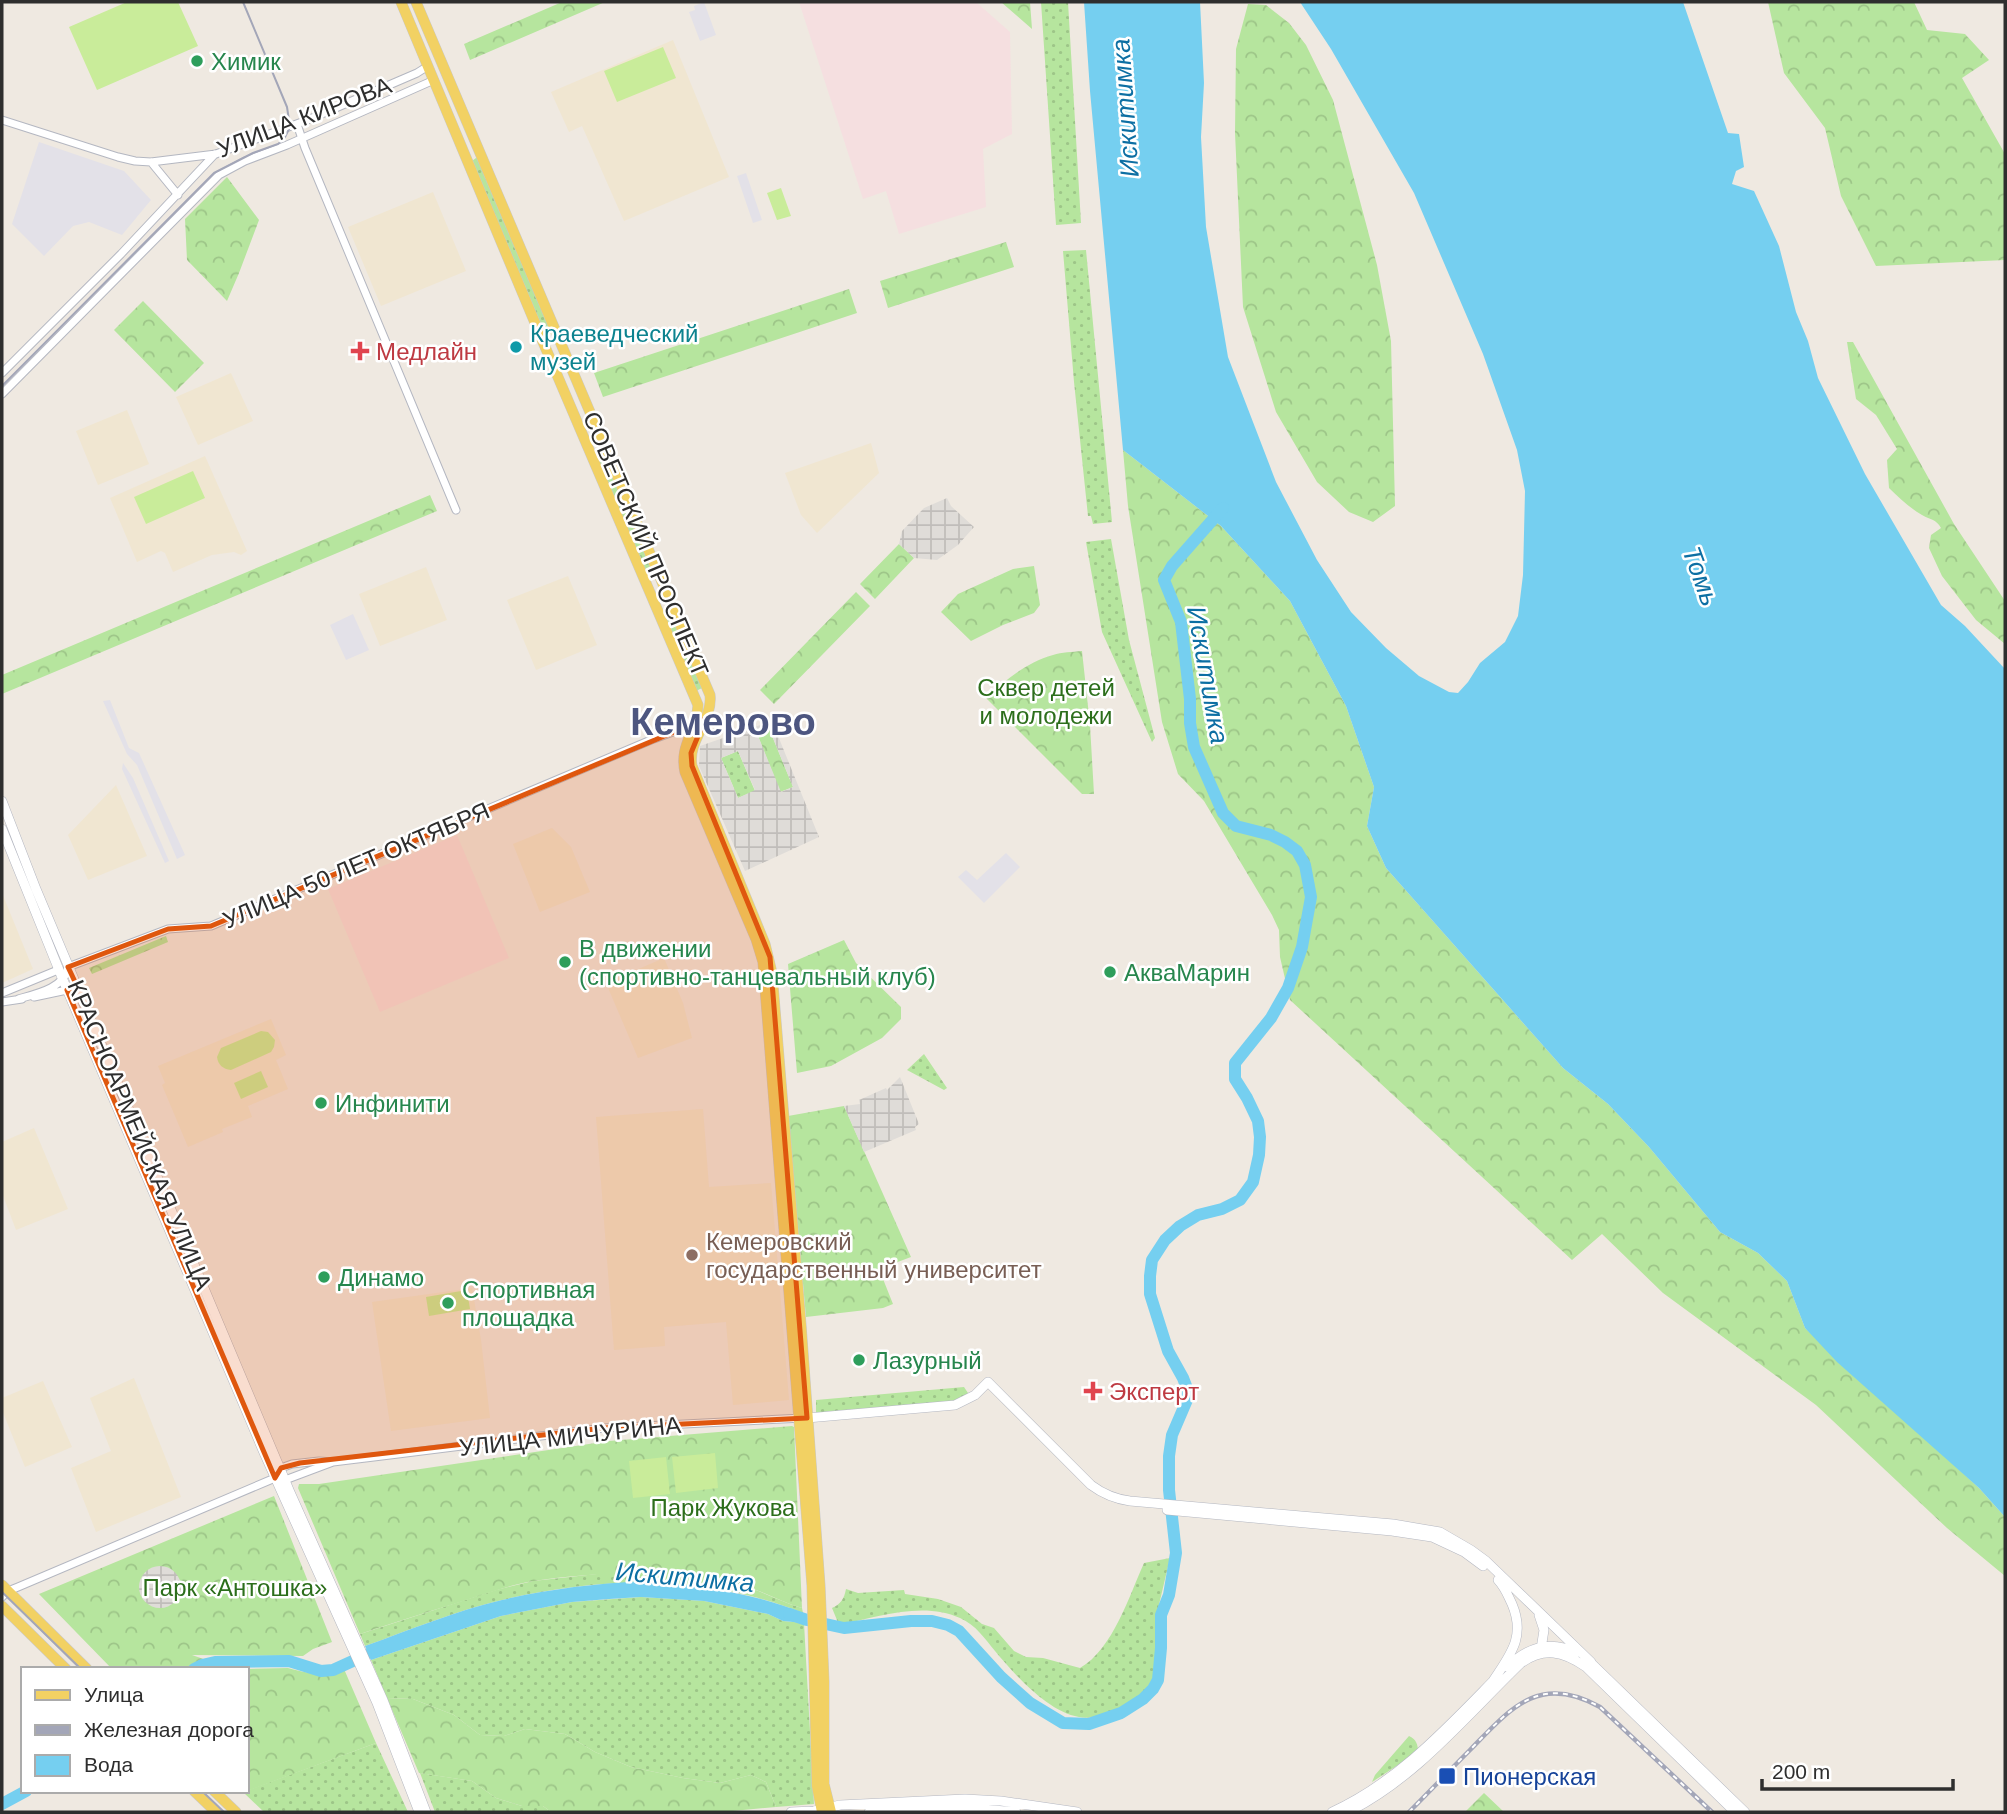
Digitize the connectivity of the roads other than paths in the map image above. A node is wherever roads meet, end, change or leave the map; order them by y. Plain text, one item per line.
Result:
1 (401, 2) edge
2 (416, 2) edge
3 (439, 57) junction
4 (428, 66) junction
5 (447, 74) junction
6 (434, 80) junction
7 (2, 120) edge
8 (297, 124) junction
9 (301, 138) junction
10 (216, 154) junction
11 (482, 156) junction
12 (151, 162) junction
13 (468, 162) junction
14 (178, 195) junction
15 (2, 373) edge
16 (2, 394) edge
17 (456, 510) dead end
18 (657, 570) junction
19 (642, 576) junction
20 (670, 601) junction
21 (655, 608) junction
22 (705, 719) junction
23 (694, 724) junction
24 (2, 801) edge
25 (2, 829) edge
26 (63, 968) junction
27 (63, 980) junction
28 (72, 988) junction
29 (2, 992) edge
30 (18, 999) junction
31 (2, 1002) edge
32 (194, 1276) junction
33 (803, 1418) junction
34 (333, 1462) junction
35 (281, 1468) junction
36 (280, 1479) junction
37 (1222, 1511) junction
38 (1504, 1585) junction
39 (4, 1591) edge
40 (2, 1606) edge
41 (1538, 1612) junction
42 (1544, 1624) junction
43 (1568, 1648) junction
44 (1541, 1650) junction
45 (1588, 1665) junction
46 (64, 1667) edge
47 (85, 1667) edge
48 (1493, 1681) junction
49 (380, 1702) junction
50 (196, 1793) edge
51 (216, 1793) edge
52 (825, 1810) edge
53 (216, 1812) edge
54 (236, 1812) edge
55 (419, 1812) edge
56 (426, 1812) edge
57 (792, 1812) edge
58 (869, 1812) edge
59 (1016, 1812) edge
60 (1077, 1812) edge
61 (1332, 1812) edge
62 (1348, 1812) edge
63 (1735, 1812) edge
64 (1745, 1812) edge

1 - 4 main road, СОВЕТСКИЙ ПРОСПЕКТ
2 - 3 main road, СОВЕТСКИЙ ПРОСПЕКТ
3 - 4 main road, УЛИЦА КИРОВА
3 - 5 main road, СОВЕТСКИЙ ПРОСПЕКТ
4 - 6 main road, СОВЕТСКИЙ ПРОСПЕКТ
4 - 8 street, УЛИЦА КИРОВА
5 - 6 main road
5 - 11 main road, СОВЕТСКИЙ ПРОСПЕКТ
6 - 9 street
6 - 13 main road, СОВЕТСКИЙ ПРОСПЕКТ
7 - 12 street, УЛИЦА КИРОВА
8 - 9 street
8 - 10 street, УЛИЦА КИРОВА
9 - 16 street
9 - 17 street
10 - 12 street, УЛИЦА КИРОВА
10 - 14 street
11 - 13 main road
11 - 18 main road, СОВЕТСКИЙ ПРОСПЕКТ
12 - 14 street
13 - 19 main road, СОВЕТСКИЙ ПРОСПЕКТ
14 - 15 street
18 - 19 main road
18 - 20 main road, СОВЕТСКИЙ ПРОСПЕКТ
19 - 21 main road, СОВЕТСКИЙ ПРОСПЕКТ
20 - 21 main road
20 - 22 main road, СОВЕТСКИЙ ПРОСПЕКТ
21 - 23 main road, СОВЕТСКИЙ ПРОСПЕКТ
22 - 23 street, УЛИЦА 50 ЛЕТ ОКТЯБРЯ
22 - 33 main road, СОВЕТСКИЙ ПРОСПЕКТ
23 - 26 street, УЛИЦА 50 ЛЕТ ОКТЯБРЯ
23 - 33 main road, СОВЕТСКИЙ ПРОСПЕКТ
24 - 26 main road, КРАСНОАРМЕЙСКАЯ УЛИЦА
25 - 26 main road, КРАСНОАРМЕЙСКАЯ УЛИЦА
26 - 27 main road, КРАСНОАРМЕЙСКАЯ УЛИЦА
26 - 28 main road, КРАСНОАРМЕЙСКАЯ УЛИЦА
26 - 29 street, УЛИЦА 50 ЛЕТ ОКТЯБРЯ
27 - 28 main road, КРАСНОАРМЕЙСКАЯ УЛИЦА
27 - 30 street
28 - 30 street
28 - 32 main road, КРАСНОАРМЕЙСКАЯ УЛИЦА
30 - 31 street
32 - 35 main road, КРАСНОАРМЕЙСКАЯ УЛИЦА
32 - 36 main road, КРАСНОАРМЕЙСКАЯ УЛИЦА
33 - 34 street, УЛИЦА МИЧУРИНА
33 - 37 main road
33 - 52 main road, СОВЕТСКИЙ ПРОСПЕКТ
34 - 35 street, УЛИЦА МИЧУРИНА
34 - 36 street, УЛИЦА МИЧУРИНА
35 - 36 main road
36 - 39 street, УЛИЦА МИЧУРИНА
36 - 49 main road, КРАСНОАРМЕЙСКАЯ УЛИЦА
37 - 38 main road
37 - 41 main road
38 - 42 main road
38 - 48 main road
39 - 47 main road
40 - 46 main road
41 - 42 main road
41 - 45 main road
42 - 43 main road
42 - 44 main road
43 - 44 main road
43 - 45 main road
44 - 45 main road
44 - 48 main road
44 - 62 main road
45 - 63 main road
45 - 64 main road
48 - 61 main road
49 - 55 main road
49 - 56 main road
50 - 53 main road
51 - 54 main road
52 - 57 main road
52 - 60 main road
58 - 59 main road

